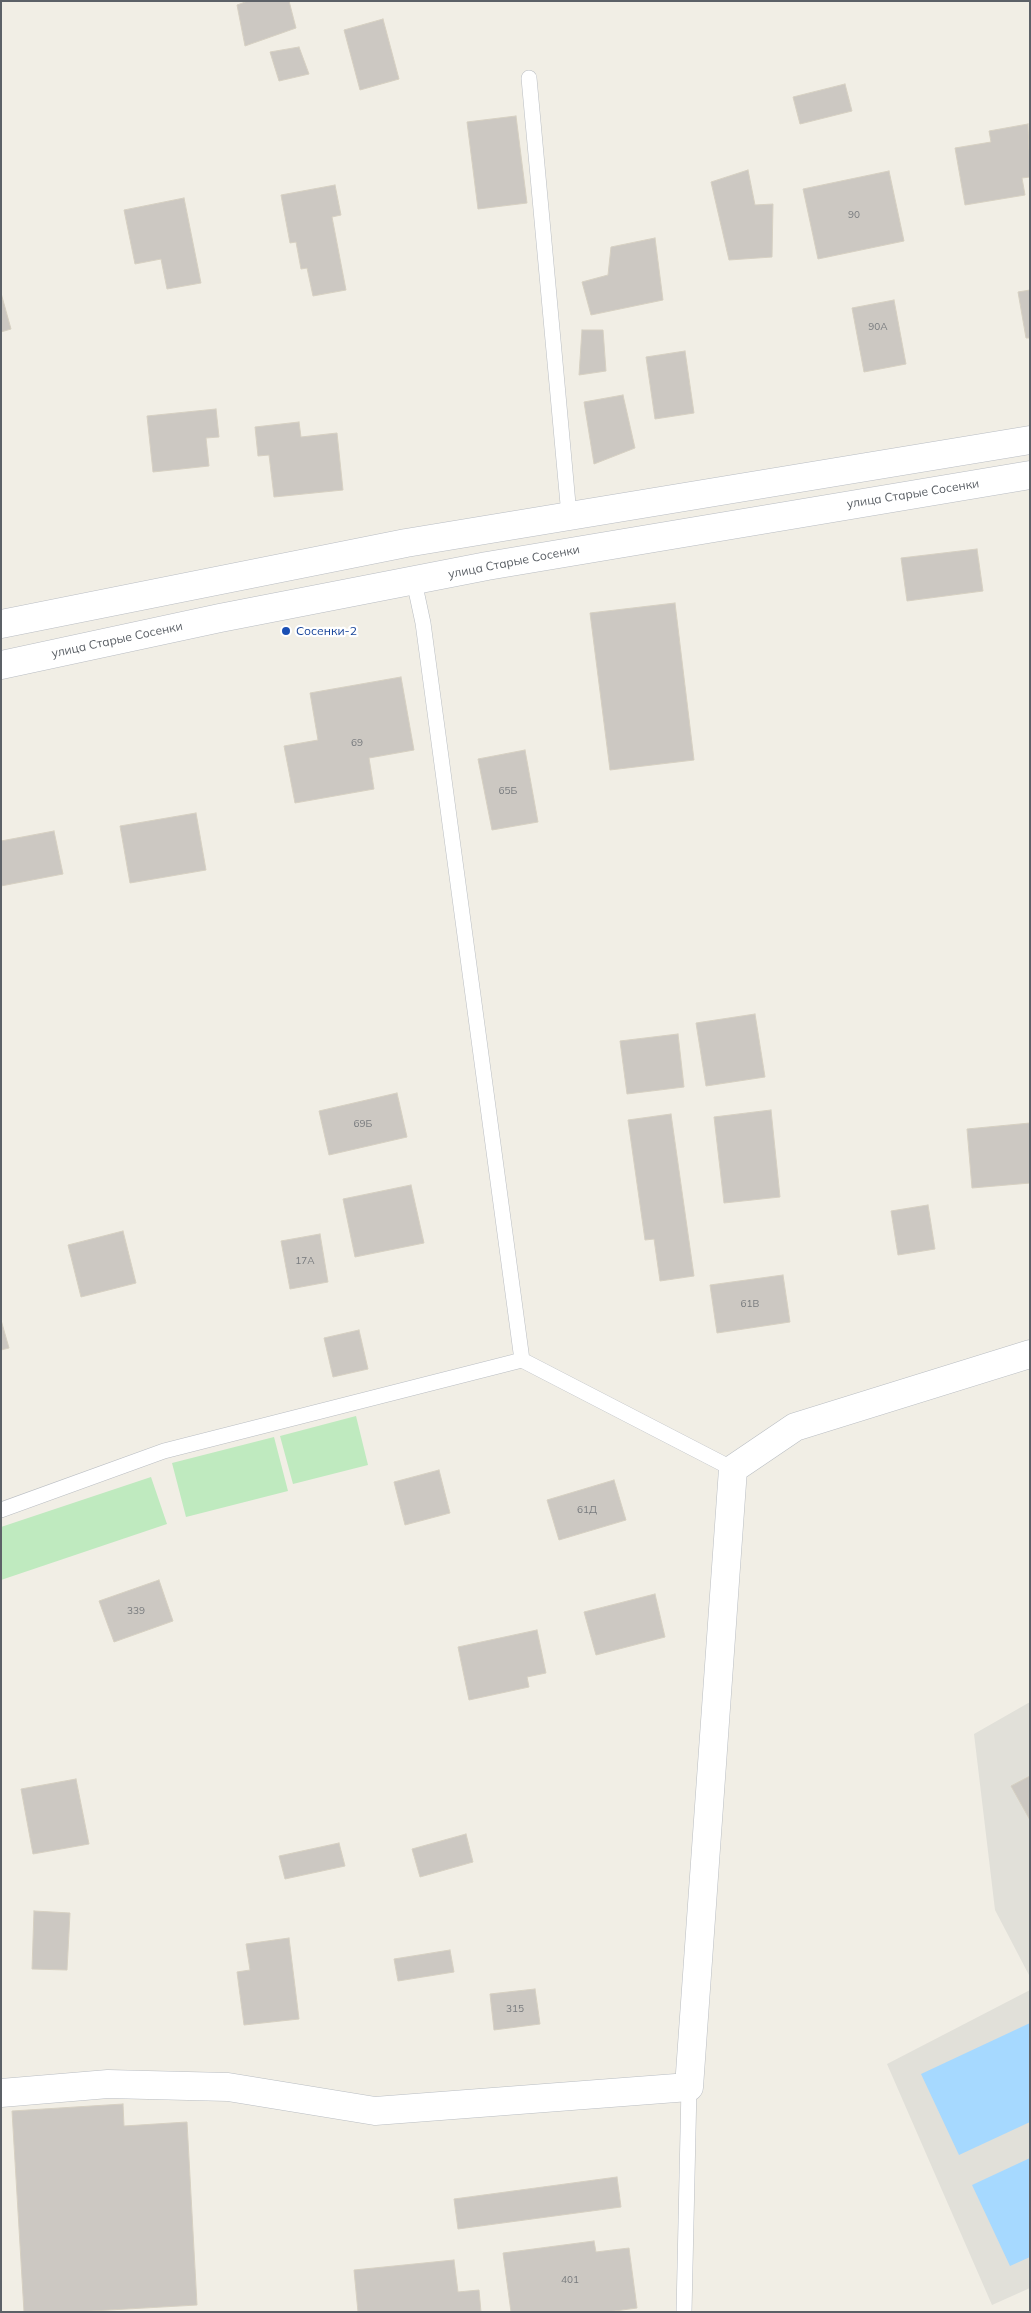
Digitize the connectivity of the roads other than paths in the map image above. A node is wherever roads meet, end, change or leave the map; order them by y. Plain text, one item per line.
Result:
1 (529, 78) dead end
2 (1030, 440) edge
3 (1030, 475) edge
4 (569, 515) junction
5 (414, 581) junction
6 (1, 624) edge
7 (1, 665) edge
8 (1030, 1354) edge
9 (522, 1360) junction
10 (733, 1469) junction
11 (1, 1510) edge
12 (689, 2087) junction
13 (1, 2093) edge
14 (684, 2312) edge

1 - 4 lane
2 - 4 main road
3 - 5 main road, улица Старые Сосенки
4 - 6 main road
5 - 7 main road, улица Старые Сосенки
5 - 9 lane
8 - 10 main road
9 - 10 lane
9 - 11 lane
10 - 12 main road
12 - 13 main road
12 - 14 lane

